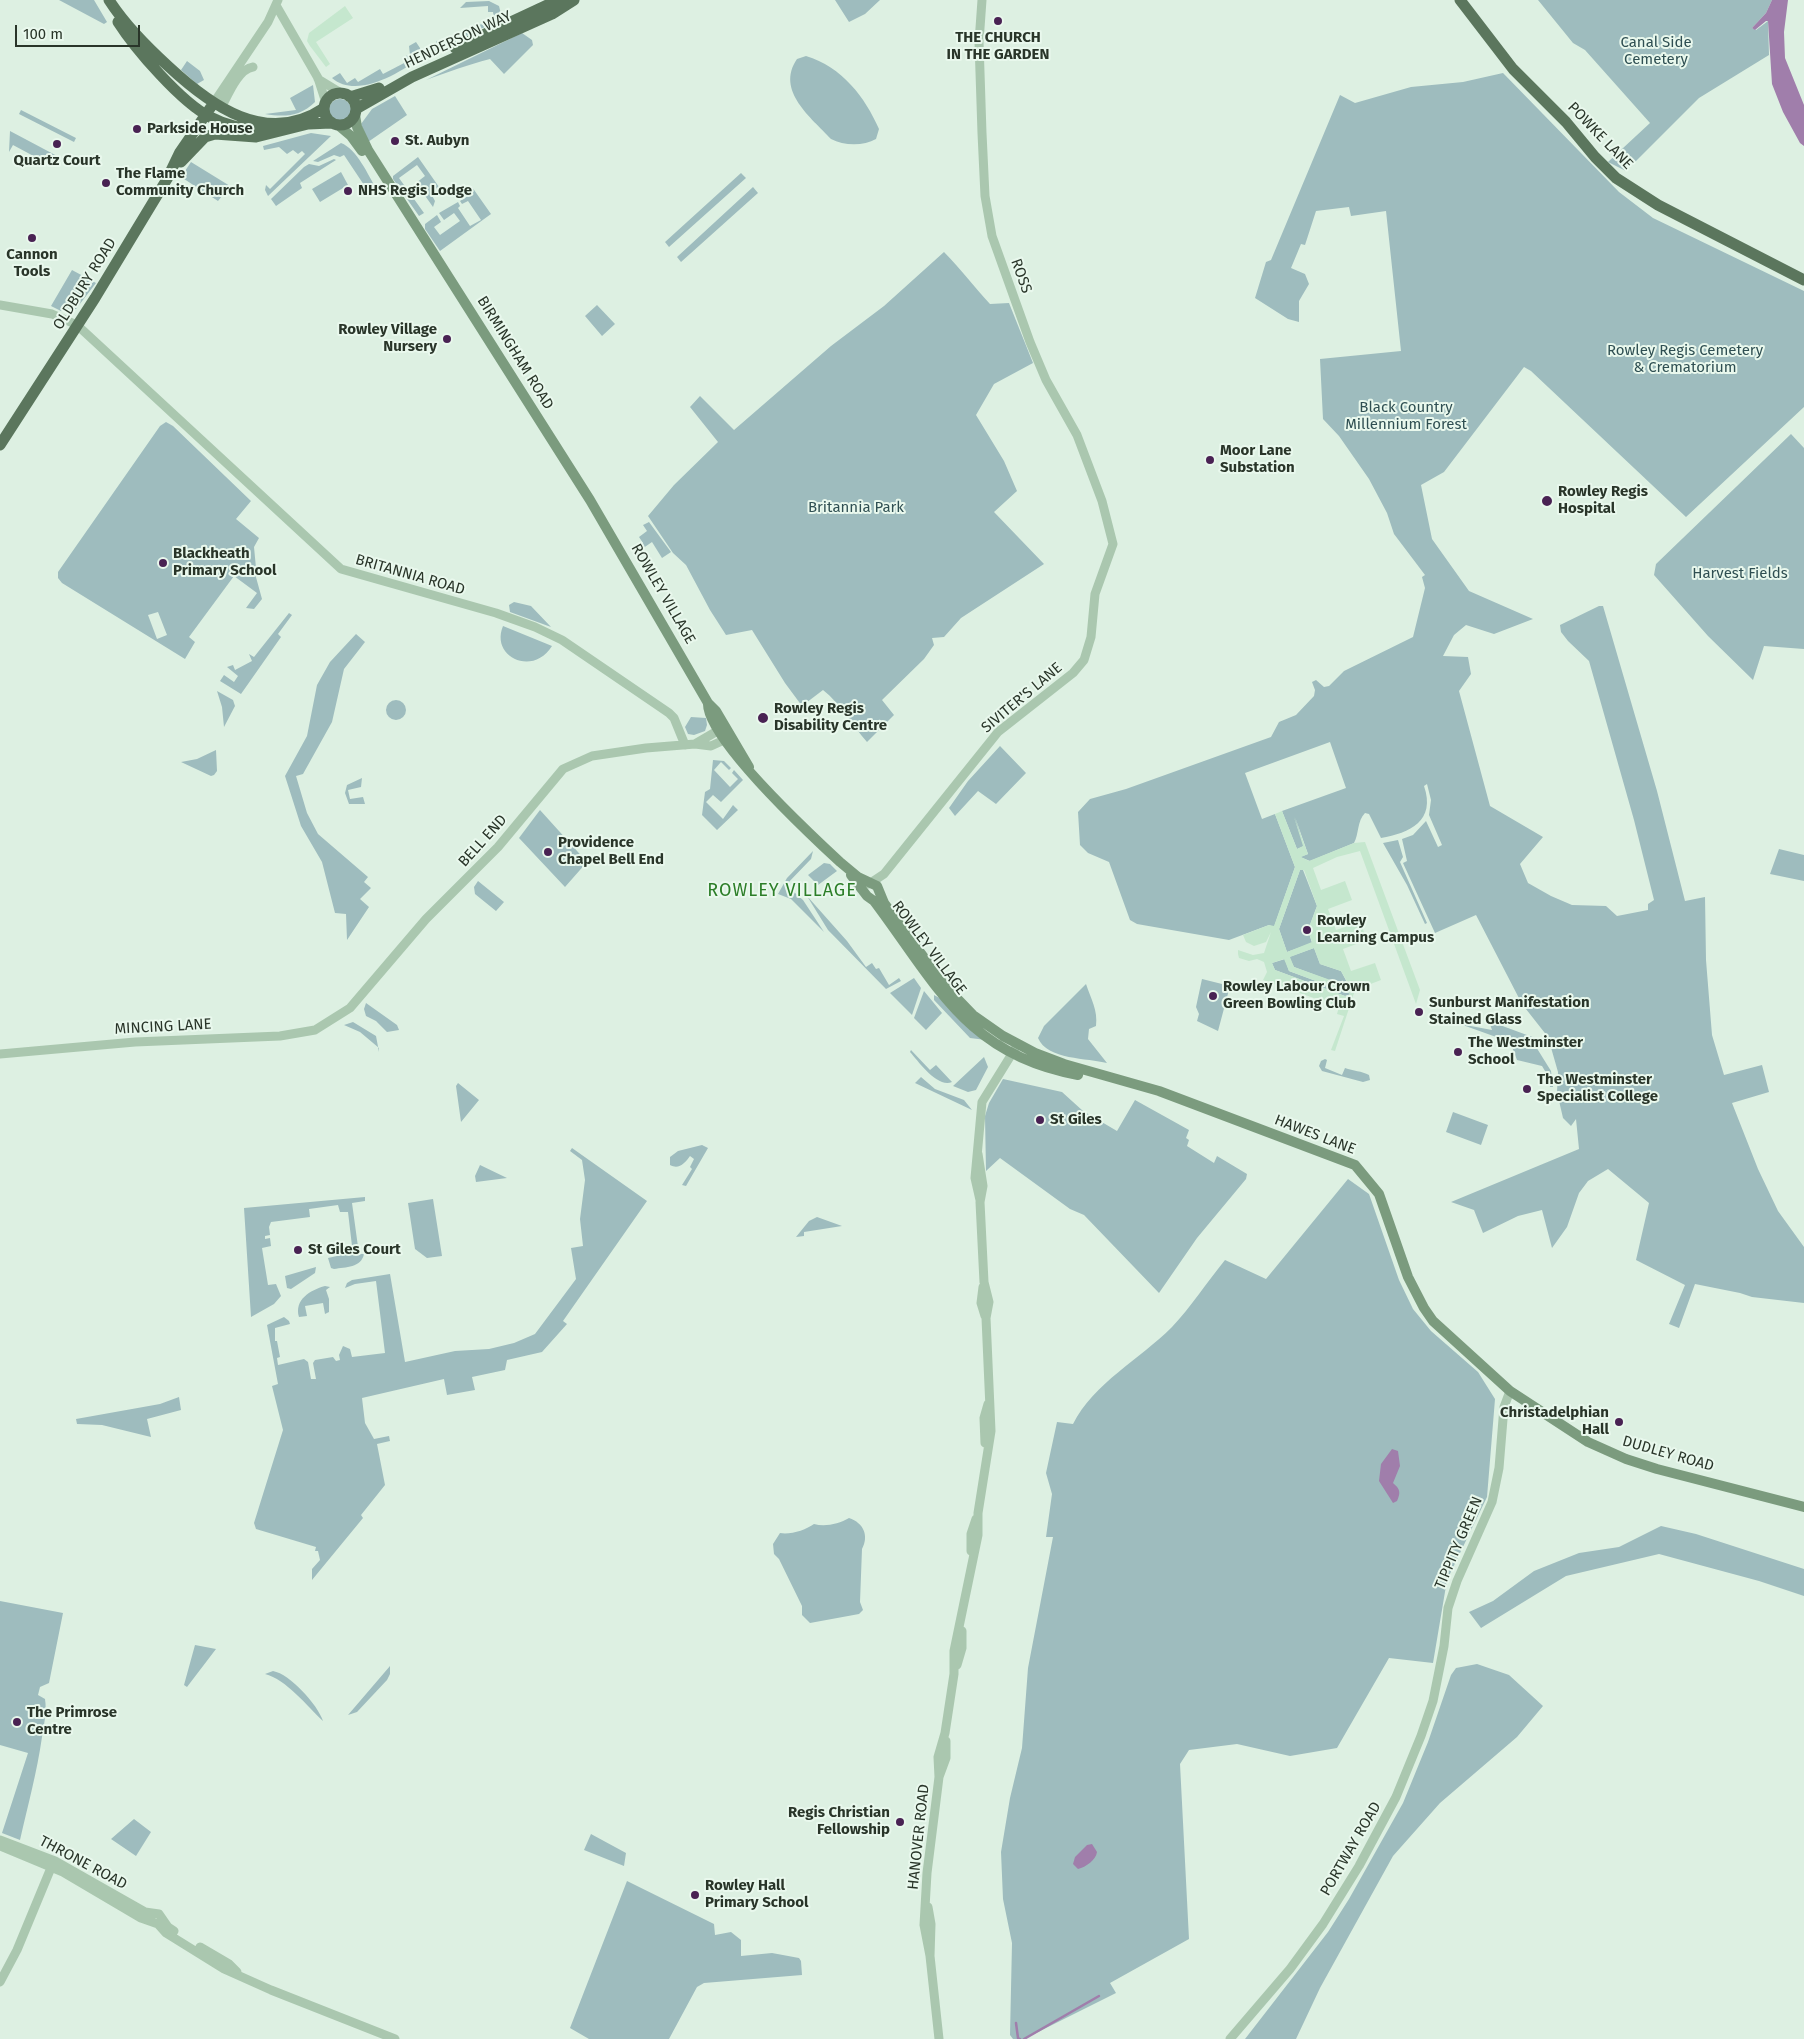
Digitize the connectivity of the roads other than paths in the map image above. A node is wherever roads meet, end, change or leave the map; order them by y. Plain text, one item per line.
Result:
1 (104, 0) edge
2 (109, 0) edge
3 (558, 0) edge
4 (574, 0) edge
5 (982, 0) edge
6 (1460, 0) edge
7 (277, 3) edge
8 (124, 27) junction
9 (243, 61) junction
10 (318, 78) junction
11 (225, 86) junction
12 (195, 90) junction
13 (346, 95) junction
14 (192, 104) junction
15 (325, 106) junction
16 (227, 110) junction
17 (355, 112) junction
18 (207, 118) junction
19 (334, 124) junction
20 (298, 126) junction
21 (196, 138) junction
22 (382, 172) junction
23 (386, 188) junction
24 (414, 222) junction
25 (1804, 280) edge
26 (0, 305) edge
27 (77, 325) junction
28 (0, 445) edge
29 (590, 500) joint
30 (1113, 544) joint
31 (708, 703) junction
32 (723, 732) junction
33 (681, 745) junction
34 (840, 862) junction
35 (875, 887) junction
36 (867, 896) junction
37 (326, 1024) joint
38 (1018, 1044) junction
39 (0, 1054) edge
40 (1011, 1054) junction
41 (1114, 1079) junction
42 (1510, 1391) junction
43 (1804, 1507) edge
44 (1444, 1646) joint
45 (0, 1840) edge
46 (0, 1846) edge
47 (42, 1859) junction
48 (53, 1864) junction
49 (0, 1982) edge
50 (936, 2022) junction
51 (395, 2039) edge
52 (935, 2039) edge
53 (939, 2039) edge
54 (1230, 2039) edge

1 - 8 main road
2 - 8 main road
3 - 13 main road, HENDERSON WAY
4 - 17 main road, HENDERSON WAY
5 - 30 street, ROSS
6 - 25 main road, POWKE LANE
7 - 9 street
7 - 10 street
8 - 12 main road
8 - 14 main road
9 - 11 street
9 - 16 street
10 - 13 street
10 - 15 street
11 - 12 street
11 - 16 street
12 - 16 main road
13 - 15 main road
13 - 17 main road
14 - 18 main road
14 - 21 main road
15 - 16 main road
15 - 19 main road
16 - 18 main road
17 - 19 main road
17 - 22 main road, BIRMINGHAM ROAD
18 - 20 main road
18 - 21 main road
19 - 20 main road
19 - 23 main road, BIRMINGHAM ROAD
20 - 21 main road
21 - 27 main road, OLDBURY ROAD
22 - 23 main road, BIRMINGHAM ROAD
22 - 24 main road, BIRMINGHAM ROAD
23 - 24 main road, BIRMINGHAM ROAD
24 - 29 main road, BIRMINGHAM ROAD
26 - 27 street, BRITANNIA ROAD
27 - 28 main road, OLDBURY ROAD
27 - 33 street, BRITANNIA ROAD
29 - 31 main road, ROWLEY VILLAGE
30 - 35 street, SIVITER'S LANE
31 - 32 main road, ROWLEY VILLAGE
31 - 32 main road, ROWLEY VILLAGE
32 - 33 street, BELL END
32 - 34 main road, ROWLEY VILLAGE
33 - 37 street, BELL END
34 - 35 main road, ROWLEY VILLAGE
34 - 36 main road, ROWLEY VILLAGE
35 - 36 main road, ROWLEY VILLAGE
35 - 38 main road, ROWLEY VILLAGE
36 - 40 main road, ROWLEY VILLAGE
37 - 39 street, MINCING LANE
38 - 40 street, HANOVER ROAD
38 - 41 main road, HAWES LANE
40 - 41 main road, HAWES LANE
40 - 50 street, HANOVER ROAD
41 - 42 main road, HAWES LANE
42 - 43 main road, DUDLEY ROAD
42 - 44 street, TIPPITY GREEN
44 - 54 street, PORTWAY ROAD
45 - 47 street, THRONE ROAD
46 - 47 street, THRONE ROAD
47 - 48 street, THRONE ROAD
48 - 49 street
48 - 51 street, THRONE ROAD
50 - 52 street, HANOVER ROAD
50 - 53 street, HANOVER ROAD

